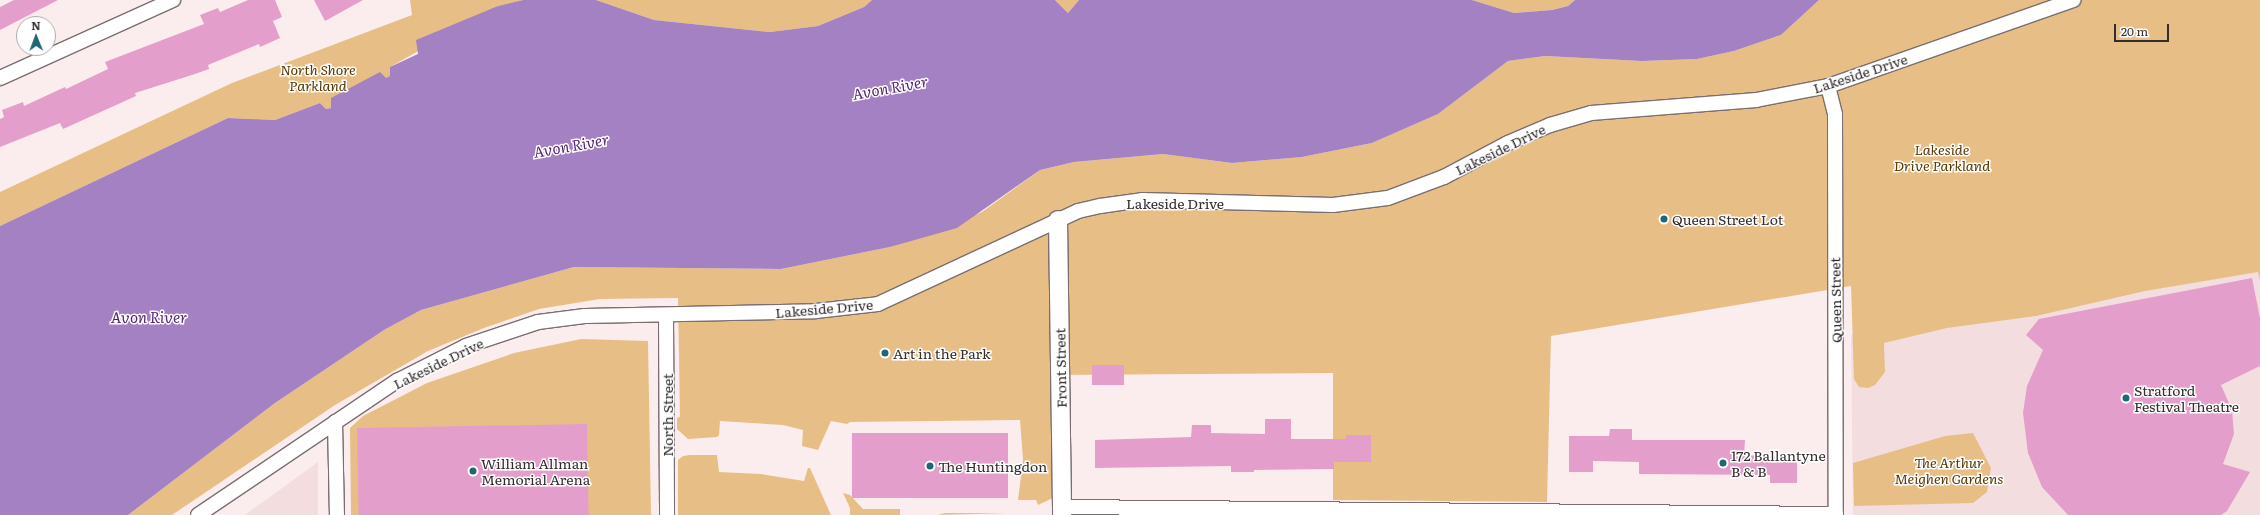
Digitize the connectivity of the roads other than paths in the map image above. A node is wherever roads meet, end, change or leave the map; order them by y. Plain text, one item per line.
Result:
1 (173, 0) edge
2 (2073, 0) edge
3 (0, 78) edge
4 (1828, 86) junction
5 (1058, 220) junction
6 (666, 315) junction
7 (335, 422) junction
8 (1062, 511) edge
9 (1836, 514) edge
10 (198, 515) edge
11 (337, 515) edge
12 (667, 515) edge

1 - 3 street
2 - 4 street, Lakeside Drive
4 - 5 street, Lakeside Drive
4 - 9 street, Queen Street
5 - 6 street, Lakeside Drive
5 - 8 street, Front Street
6 - 7 street, Lakeside Drive
6 - 12 street, North Street
7 - 10 street, Lakeside Drive
7 - 11 street
8 - 9 street

